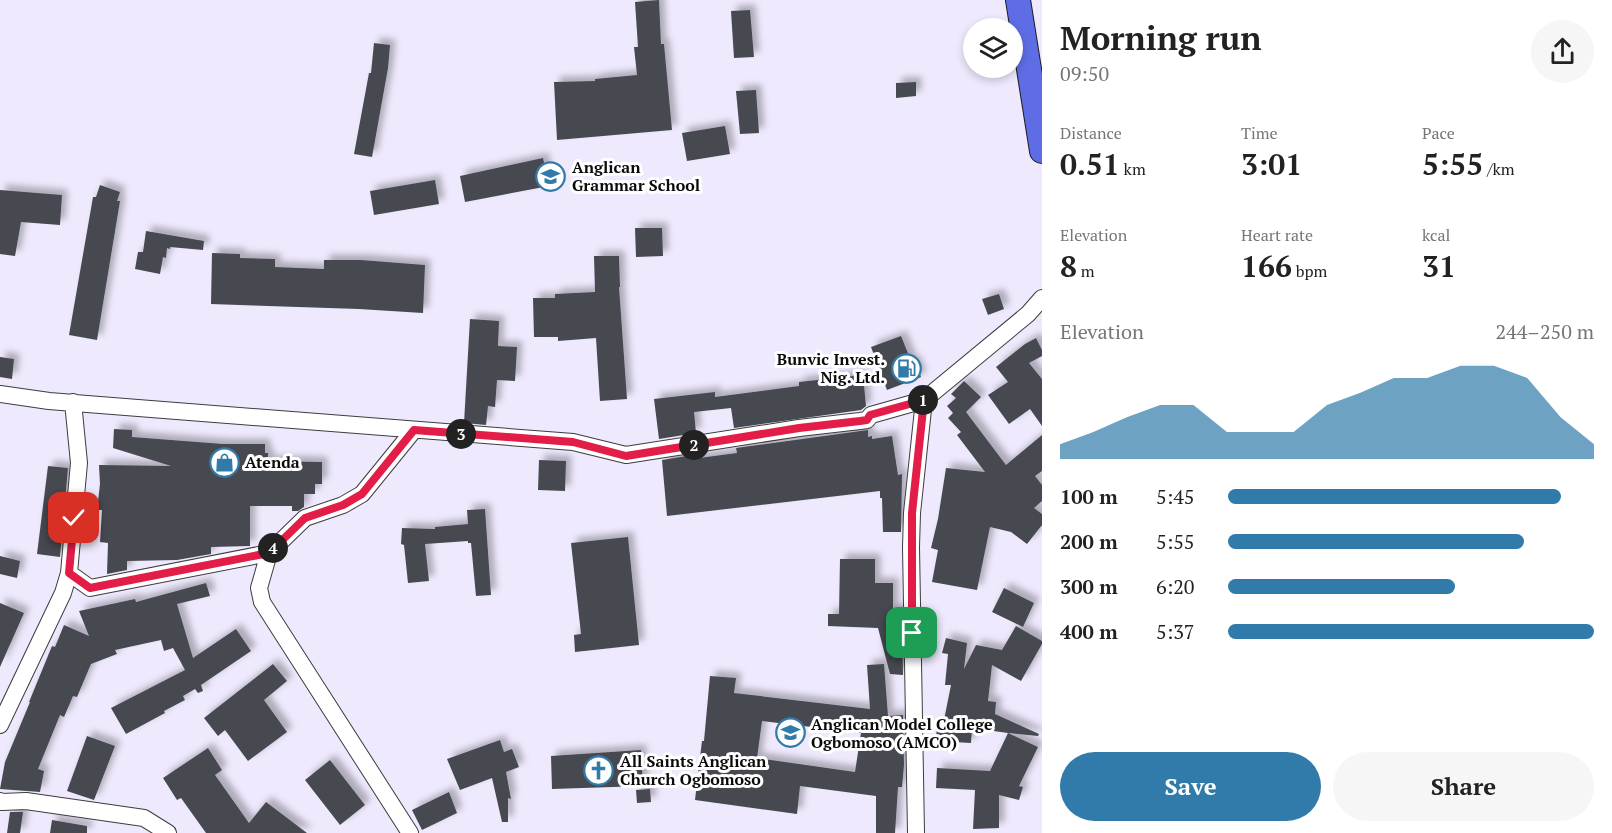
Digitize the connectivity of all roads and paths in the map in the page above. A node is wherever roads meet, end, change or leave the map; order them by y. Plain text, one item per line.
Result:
1 (1018, 0) edge
2 (1042, 151) edge
3 (1042, 298) edge
4 (1035, 313) edge
5 (0, 394) edge
6 (924, 400) junction
7 (73, 402) junction
8 (414, 430) junction
9 (269, 553) junction
10 (69, 573) junction
11 (0, 725) edge
12 (1, 803) edge
13 (168, 833) edge
14 (410, 833) edge
15 (916, 833) edge

1 - 2 highway
3 - 4 street
4 - 6 street
5 - 7 street
6 - 8 street
6 - 15 street
7 - 8 street
7 - 10 street
8 - 9 street
9 - 10 street
9 - 14 street
10 - 11 street
12 - 13 street

